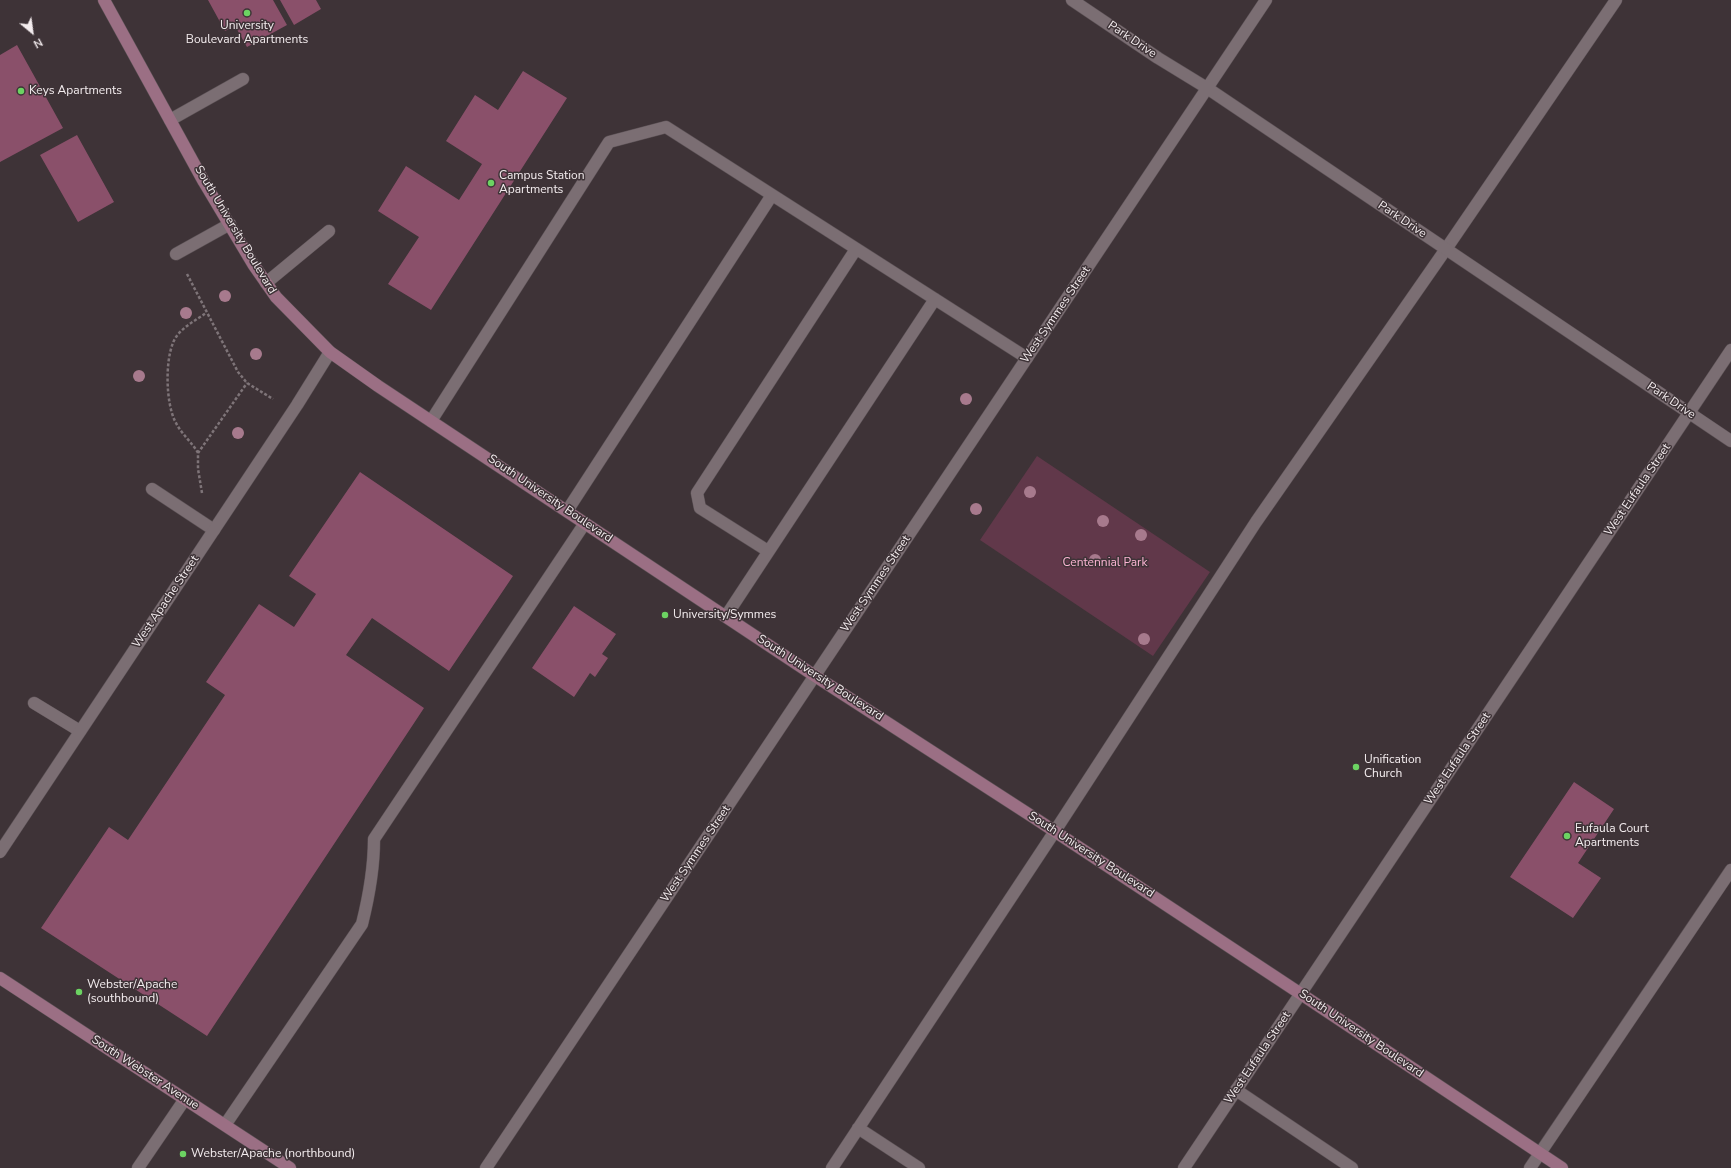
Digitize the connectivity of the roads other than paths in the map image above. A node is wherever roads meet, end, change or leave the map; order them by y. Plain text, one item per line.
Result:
1 (104, 0) edge
2 (1072, 0) edge
3 (1266, 0) edge
4 (1616, 0) edge
5 (243, 79) dead end
6 (1207, 88) junction
7 (170, 120) junction
8 (772, 195) junction
9 (230, 224) junction
10 (329, 231) dead end
11 (856, 249) junction
12 (1446, 249) junction
13 (176, 254) road end
14 (266, 283) junction
15 (935, 299) junction
16 (1731, 350) edge
17 (330, 352) junction
18 (1027, 358) junction
19 (1689, 413) junction
20 (431, 421) junction
21 (1731, 441) edge
22 (152, 489) dead end
23 (567, 511) junction
24 (585, 523) junction
25 (214, 530) junction
26 (768, 551) junction
27 (726, 616) junction
28 (815, 676) junction
29 (34, 703) dead end
30 (80, 731) junction
31 (1055, 831) junction
32 (0, 852) edge
33 (1731, 870) edge
34 (0, 978) edge
35 (1301, 994) junction
36 (1236, 1090) junction
37 (184, 1099) junction
38 (225, 1125) junction
39 (858, 1128) junction
40 (1540, 1154) junction
41 (138, 1168) edge
42 (290, 1168) edge
43 (486, 1168) edge
44 (832, 1168) edge
45 (919, 1168) edge
46 (1184, 1168) edge
47 (1352, 1168) edge
48 (1530, 1168) edge
49 (1562, 1168) edge

1 - 7 street, South University Boulevard
2 - 6 street, Park Drive
3 - 6 street, West Symmes Street
4 - 12 street
5 - 7 street
6 - 12 street, Park Drive
6 - 18 street, West Symmes Street
7 - 9 street, South University Boulevard
8 - 11 street
8 - 20 street
8 - 23 street
9 - 13 street
9 - 14 street, South University Boulevard
10 - 14 street
11 - 15 street
11 - 26 street
12 - 19 street, Park Drive
12 - 31 street
14 - 17 street, South University Boulevard
15 - 18 street
15 - 26 street
16 - 19 street, West Eufaula Street
17 - 20 street, South University Boulevard
17 - 25 street, West Apache Street
18 - 28 street, West Symmes Street
19 - 21 street, Park Drive
19 - 35 street, West Eufaula Street
20 - 23 street, South University Boulevard
22 - 25 street
23 - 24 street, South University Boulevard
24 - 27 street, South University Boulevard
24 - 38 street
25 - 30 street, West Apache Street
26 - 27 street
27 - 28 street, South University Boulevard
28 - 31 street, South University Boulevard
28 - 43 street, West Symmes Street
29 - 30 street
30 - 32 street, West Apache Street
31 - 35 street, South University Boulevard
31 - 39 street
33 - 40 street
34 - 37 street, South Webster Avenue
35 - 36 street, West Eufaula Street
35 - 40 street, South University Boulevard
36 - 46 street, West Eufaula Street
36 - 47 street
37 - 38 street, South Webster Avenue
37 - 41 street
38 - 42 street, South Webster Avenue
39 - 44 street
39 - 45 street
40 - 48 street
40 - 49 street, South University Boulevard

